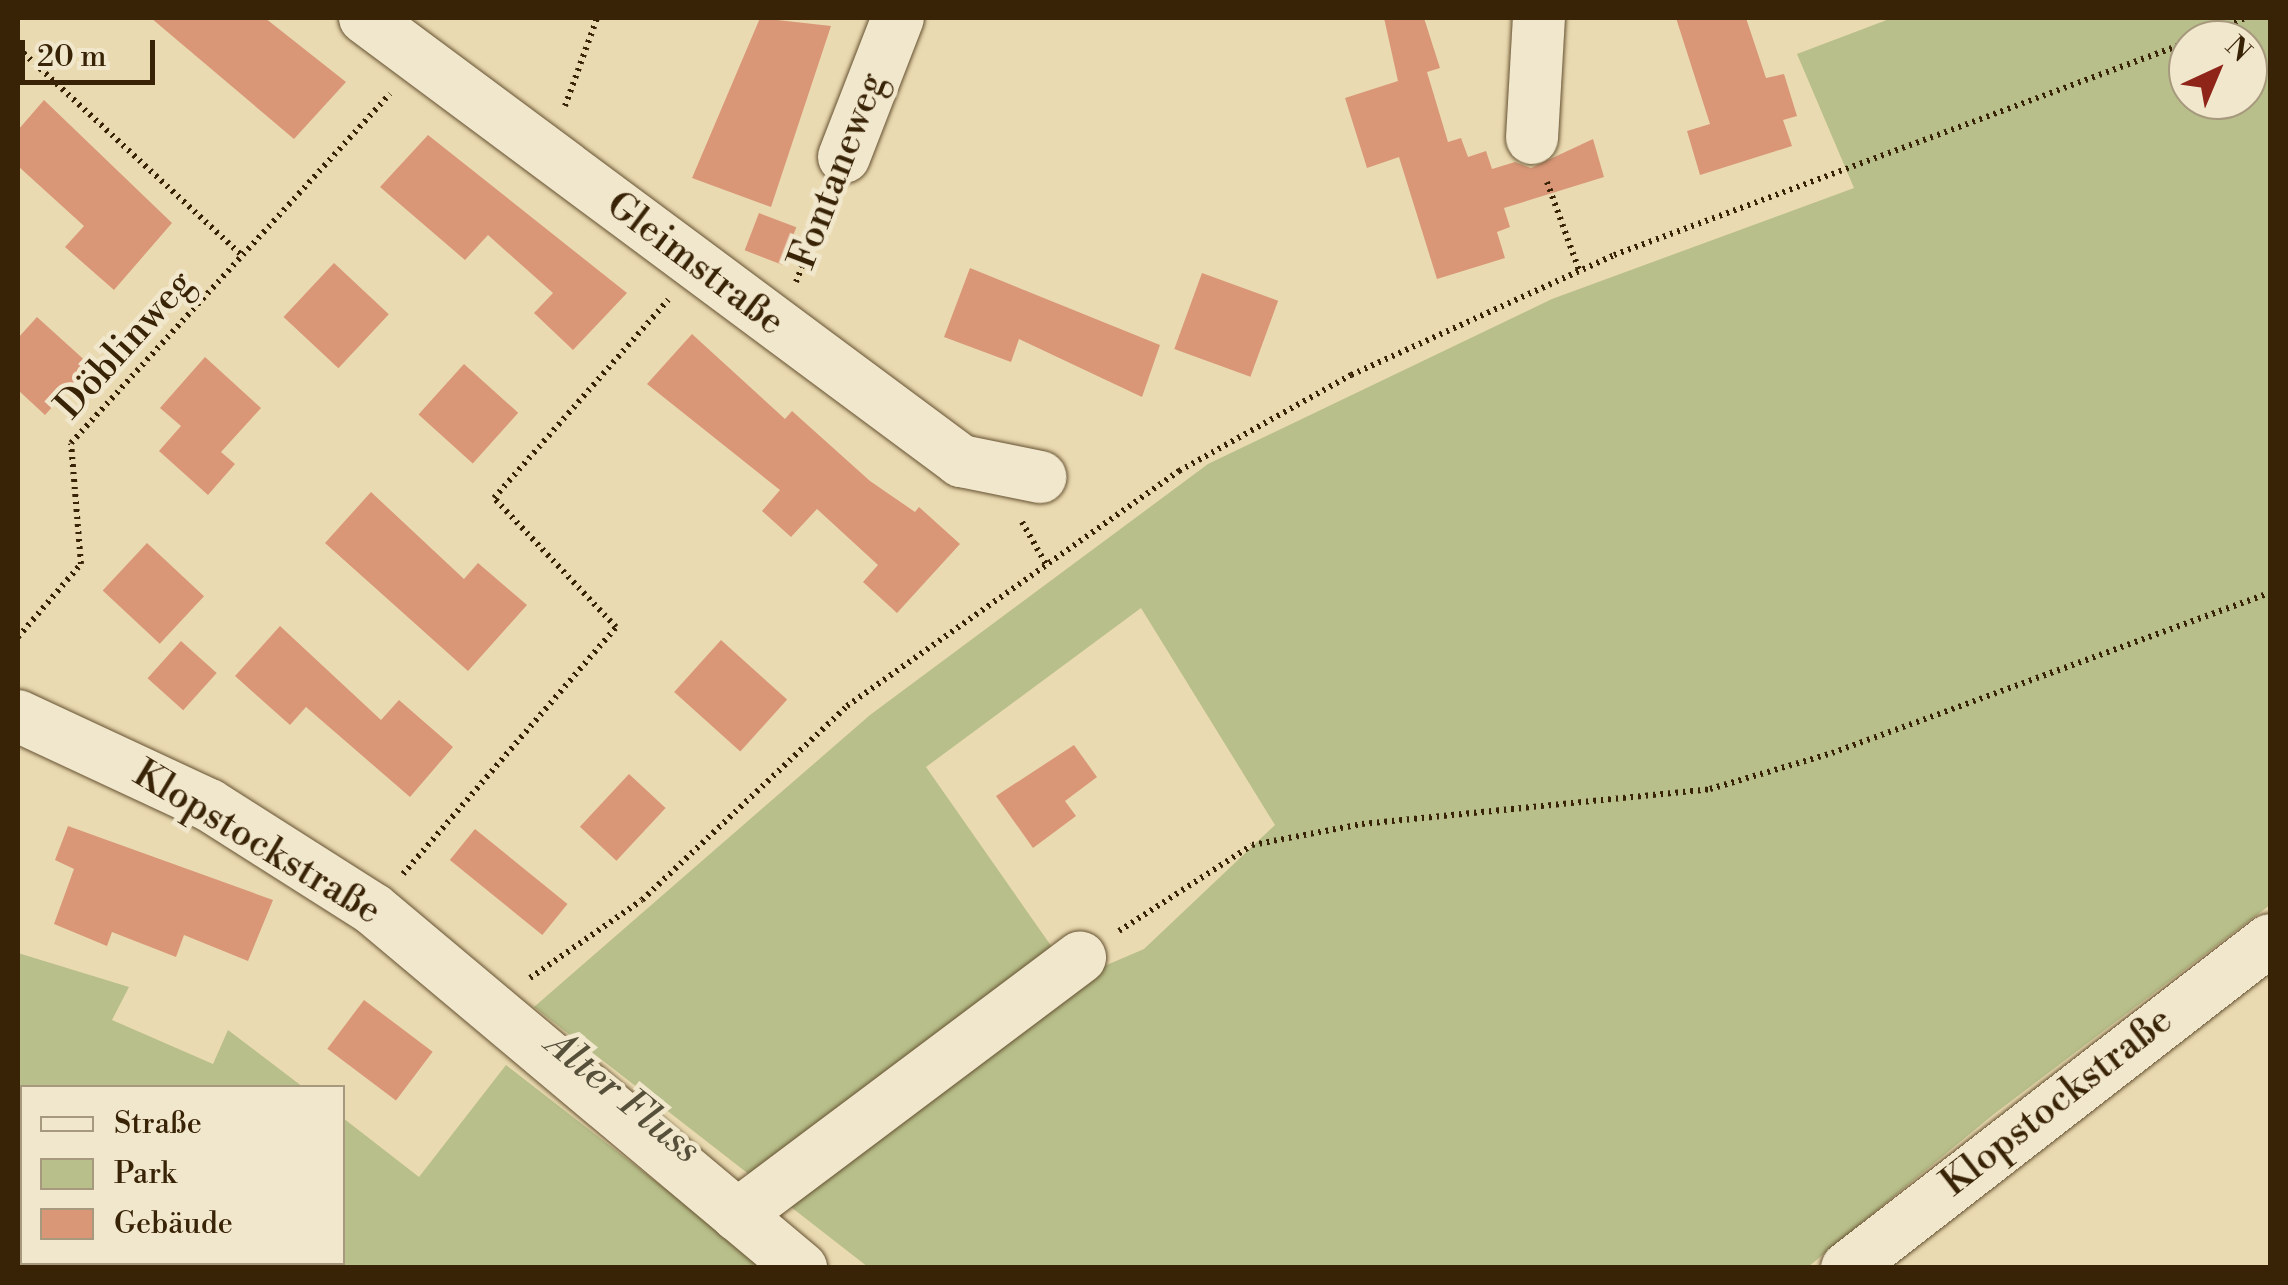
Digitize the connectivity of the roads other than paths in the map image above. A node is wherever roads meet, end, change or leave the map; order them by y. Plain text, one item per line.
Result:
1 (364, 18) edge
2 (898, 18) edge
3 (1538, 18) edge
4 (1532, 138) road end
5 (844, 157) road end
6 (1040, 477) dead end
7 (18, 716) edge
8 (2270, 940) edge
9 (1080, 956) road end
10 (737, 1215) junction
11 (800, 1268) edge
12 (1847, 1268) edge

1 - 6 street, Gleimstraße
2 - 5 street, Fontaneweg
3 - 4 street
7 - 10 street, Klopstockstraße
8 - 12 street, Klopstockstraße
9 - 10 street
10 - 11 street, Klopstockstraße

